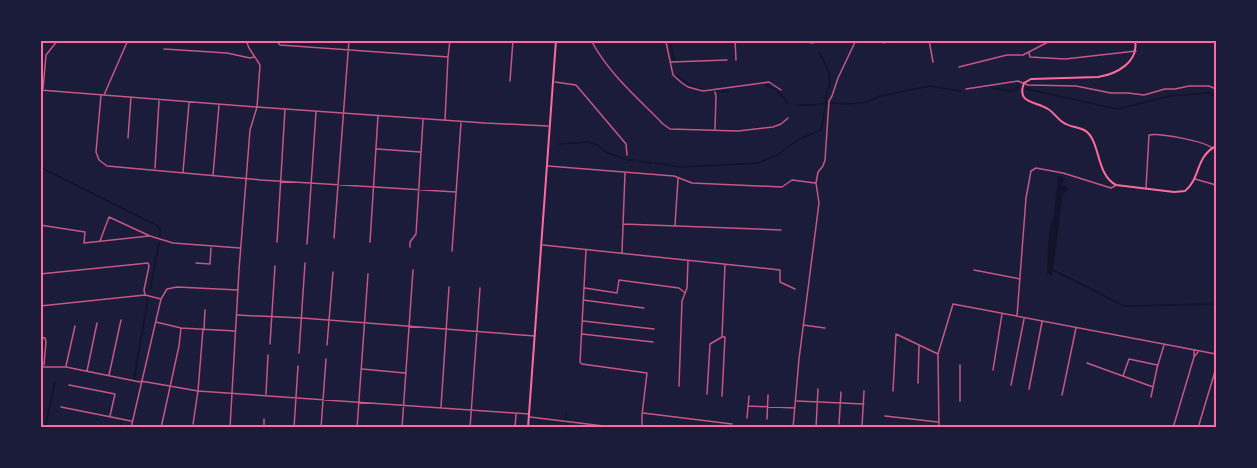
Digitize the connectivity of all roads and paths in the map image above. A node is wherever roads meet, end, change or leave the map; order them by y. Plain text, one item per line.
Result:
1 (58, 40) edge
2 (128, 40) edge
3 (246, 40) edge
4 (276, 40) edge
5 (349, 40) edge
6 (450, 40) edge
7 (513, 40) edge
8 (556, 40) edge
9 (591, 40) edge
10 (669, 40) edge
11 (735, 40) edge
12 (804, 40) edge
13 (833, 40) edge
14 (929, 40) edge
15 (1052, 40) edge
16 (1135, 40) edge
17 (665, 41) edge
18 (855, 41) edge
19 (164, 49) dead end
20 (348, 49) junction
21 (1136, 51) junction
22 (1029, 53) junction
23 (255, 57) junction
24 (448, 57) junction
25 (727, 60) dead end
26 (736, 60) dead end
27 (671, 62) junction
28 (933, 62) dead end
29 (958, 67) dead end
30 (510, 81) dead end
31 (554, 81) junction
32 (1024, 83) junction
33 (966, 89) dead end
34 (1216, 89) edge
35 (42, 90) edge
36 (781, 90) dead end
37 (715, 91) junction
38 (102, 95) junction
39 (131, 97) junction
40 (159, 99) junction
41 (189, 102) junction
42 (219, 104) junction
43 (257, 107) junction
44 (285, 109) junction
45 (316, 111) junction
46 (343, 113) junction
47 (378, 116) junction
48 (788, 118) dead end
49 (423, 119) junction
50 (445, 120) junction
51 (461, 122) junction
52 (550, 126) junction
53 (715, 130) junction
54 (128, 138) dead end
55 (1216, 146) edge
56 (1212, 148) junction
57 (376, 149) junction
58 (421, 152) junction
59 (627, 155) dead end
60 (547, 166) junction
61 (154, 169) junction
62 (183, 172) junction
63 (625, 172) junction
64 (213, 175) junction
65 (247, 178) junction
66 (678, 178) junction
67 (1194, 179) junction
68 (281, 181) junction
69 (311, 183) junction
70 (816, 183) junction
71 (338, 184) junction
72 (1116, 185) junction
73 (1216, 185) edge
74 (374, 186) junction
75 (418, 189) junction
76 (1146, 189) junction
77 (456, 192) junction
78 (623, 224) junction
79 (40, 225) edge
80 (675, 226) junction
81 (781, 230) dead end
82 (150, 236) junction
83 (334, 238) dead end
84 (100, 241) junction
85 (277, 242) dead end
86 (370, 242) dead end
87 (307, 244) dead end
88 (542, 245) junction
89 (410, 246) dead end
90 (211, 247) junction
91 (241, 248) junction
92 (586, 249) junction
93 (452, 251) dead end
94 (622, 253) junction
95 (688, 260) junction
96 (305, 262) dead end
97 (196, 263) dead end
98 (725, 264) junction
99 (275, 266) dead end
100 (413, 270) dead end
101 (974, 270) dead end
102 (333, 272) dead end
103 (40, 274) edge
104 (368, 274) dead end
105 (1020, 279) junction
106 (449, 287) dead end
107 (480, 288) dead end
108 (584, 288) junction
109 (795, 289) dead end
110 (238, 290) junction
111 (686, 293) junction
112 (145, 295) junction
113 (161, 299) junction
114 (583, 300) junction
115 (40, 306) edge
116 (644, 308) dead end
117 (205, 310) dead end
118 (1002, 314) junction
119 (236, 315) junction
120 (272, 316) junction
121 (1017, 316) junction
122 (302, 318) junction
123 (1024, 318) junction
124 (121, 320) dead end
125 (582, 320) junction
126 (154, 321) junction
127 (329, 321) junction
128 (1042, 321) junction
129 (97, 323) dead end
130 (364, 323) junction
131 (803, 325) junction
132 (75, 326) dead end
133 (410, 326) junction
134 (1076, 327) junction
135 (181, 328) junction
136 (825, 328) dead end
137 (203, 329) junction
138 (447, 329) junction
139 (654, 329) dead end
140 (477, 331) junction
141 (236, 332) junction
142 (582, 333) junction
143 (535, 336) junction
144 (40, 337) edge
145 (722, 337) junction
146 (653, 342) dead end
147 (270, 344) dead end
148 (327, 345) dead end
149 (919, 345) junction
150 (1165, 345) junction
151 (1194, 350) junction
152 (1199, 351) junction
153 (299, 353) dead end
154 (939, 354) junction
155 (1216, 354) edge
156 (268, 355) dead end
157 (1194, 357) junction
158 (326, 359) dead end
159 (1087, 363) dead end
160 (960, 365) dead end
161 (1158, 365) junction
162 (298, 366) dead end
163 (42, 367) edge
164 (66, 367) junction
165 (1216, 368) edge
166 (362, 369) junction
167 (993, 370) dead end
168 (87, 371) junction
169 (406, 373) junction
170 (108, 376) junction
171 (1123, 376) junction
172 (141, 381) junction
173 (918, 383) dead end
174 (69, 385) dead end
175 (1011, 385) dead end
176 (679, 386) dead end
177 (170, 387) junction
178 (1153, 387) junction
179 (818, 389) dead end
180 (1029, 389) dead end
181 (198, 391) junction
182 (864, 391) dead end
183 (893, 391) dead end
184 (232, 392) junction
185 (841, 392) dead end
186 (707, 394) dead end
187 (266, 395) junction
188 (768, 395) dead end
189 (1062, 395) dead end
190 (722, 396) dead end
191 (748, 396) dead end
192 (296, 397) junction
193 (1151, 397) dead end
194 (323, 399) junction
195 (960, 400) dead end
196 (796, 401) junction
197 (359, 402) junction
198 (817, 402) junction
199 (840, 403) junction
200 (864, 404) junction
201 (404, 405) junction
202 (748, 406) junction
203 (767, 406) junction
204 (61, 407) dead end
205 (441, 408) junction
206 (795, 408) junction
207 (471, 410) junction
208 (516, 413) junction
209 (642, 413) junction
210 (110, 416) junction
211 (529, 416) junction
212 (885, 416) dead end
213 (747, 418) dead end
214 (264, 419) dead end
215 (767, 419) dead end
216 (132, 421) junction
217 (939, 422) junction
218 (732, 423) dead end
219 (193, 424) dead end
220 (839, 424) dead end
221 (862, 426) dead end
222 (620, 427) edge
223 (130, 428) edge
224 (161, 428) edge
225 (230, 428) edge
226 (264, 428) edge
227 (294, 428) edge
228 (321, 428) edge
229 (357, 428) edge
230 (402, 428) edge
231 (470, 428) edge
232 (515, 428) edge
233 (528, 428) edge
234 (642, 428) edge
235 (793, 428) edge
236 (816, 428) edge
237 (939, 428) edge
238 (1173, 428) edge
239 (1198, 428) edge

1 - 35 street
2 - 38 street
3 - 23 street
4 - 20 street
5 - 20 street
6 - 24 street
7 - 30 street
8 - 31 main road
9 - 53 street
10 - 17 street
11 - 26 street
12 - 13 street
14 - 28 street
15 - 22 street
16 - 21 main road
17 - 27 street
18 - 70 street
19 - 23 street
20 - 24 street
20 - 46 street
21 - 22 street
21 - 32 main road
22 - 29 street
23 - 43 street
24 - 50 street
25 - 27 street
27 - 37 street
31 - 52 main road
31 - 59 street
32 - 33 street
32 - 34 street
32 - 72 main road
35 - 38 street
36 - 37 street
37 - 53 street
38 - 39 street
38 - 61 street
39 - 40 street
39 - 54 street
40 - 41 street
40 - 61 street
41 - 42 street
41 - 62 street
42 - 43 street
42 - 64 street
43 - 44 street
43 - 65 street
44 - 45 street
44 - 68 street
45 - 46 street
45 - 69 street
46 - 47 street
46 - 71 street
47 - 49 street
47 - 57 street
48 - 53 street
49 - 50 street
49 - 58 street
50 - 51 street
51 - 52 street
51 - 77 street
52 - 60 main road
55 - 56 main road
56 - 67 main road
56 - 76 street
57 - 58 street
57 - 74 street
58 - 75 street
60 - 63 street
60 - 88 main road
61 - 62 street
62 - 64 street
63 - 66 street
63 - 78 street
64 - 65 street
65 - 68 street
65 - 91 street
66 - 70 street
66 - 80 street
67 - 73 street
67 - 76 main road
68 - 69 street
68 - 85 street
69 - 71 street
69 - 87 street
70 - 131 street
71 - 74 street
71 - 83 street
72 - 76 main road
72 - 105 street
74 - 75 street
74 - 86 street
75 - 77 street
75 - 89 street
77 - 93 street
78 - 80 street
78 - 94 street
79 - 84 street
80 - 81 street
82 - 84 street
82 - 84 street
82 - 90 street
88 - 92 street
88 - 143 main road
90 - 91 street
90 - 97 street
91 - 110 street
92 - 94 street
92 - 108 street
94 - 95 street
95 - 98 street
95 - 111 street
96 - 122 street
98 - 109 street
98 - 145 street
99 - 120 street
100 - 133 street
101 - 105 street
102 - 127 street
103 - 112 street
104 - 130 street
105 - 121 street
106 - 138 street
107 - 140 street
108 - 111 street
108 - 114 street
110 - 113 street
110 - 119 street
111 - 176 street
112 - 113 street
112 - 115 street
113 - 126 street
114 - 116 street
114 - 125 street
117 - 137 street
118 - 121 street
118 - 154 street
118 - 167 street
119 - 120 street
119 - 141 street
120 - 122 street
120 - 147 street
121 - 123 street
122 - 127 street
122 - 153 street
123 - 128 street
123 - 175 street
124 - 170 street
125 - 139 street
125 - 142 street
126 - 135 street
126 - 172 street
127 - 130 street
127 - 148 street
128 - 134 street
128 - 180 street
129 - 168 street
130 - 133 street
130 - 166 street
131 - 136 street
131 - 196 street
132 - 164 street
133 - 138 street
133 - 169 street
134 - 150 street
134 - 189 street
135 - 137 street
135 - 177 street
137 - 141 street
137 - 181 street
138 - 140 street
138 - 205 street
140 - 143 street
140 - 207 street
141 - 184 street
142 - 146 street
142 - 209 street
143 - 211 main road
144 - 163 street
145 - 186 street
145 - 190 street
149 - 154 street
149 - 173 street
149 - 183 street
150 - 151 street
150 - 161 street
151 - 152 street
151 - 157 street
152 - 155 street
152 - 157 street
154 - 217 street
156 - 187 street
157 - 238 street
158 - 194 street
159 - 171 street
160 - 195 street
161 - 171 street
161 - 178 street
162 - 192 street
163 - 164 street
164 - 168 street
165 - 239 street
166 - 169 street
166 - 197 street
168 - 170 street
169 - 201 street
170 - 172 street
171 - 178 street
172 - 177 street
172 - 216 street
174 - 210 street
177 - 181 street
177 - 224 street
178 - 193 street
179 - 198 street
181 - 184 street
181 - 219 street
182 - 200 street
184 - 187 street
184 - 225 street
185 - 199 street
187 - 192 street
188 - 203 street
191 - 202 street
192 - 194 street
192 - 227 street
194 - 197 street
194 - 228 street
196 - 198 street
196 - 206 street
197 - 201 street
197 - 229 street
198 - 199 street
198 - 236 street
199 - 200 street
199 - 220 street
200 - 221 street
201 - 205 street
201 - 230 street
202 - 203 street
202 - 213 street
203 - 206 street
203 - 215 street
204 - 210 street
205 - 207 street
206 - 235 street
207 - 208 street
207 - 231 street
208 - 211 street
208 - 232 street
209 - 218 street
209 - 234 street
210 - 216 street
211 - 222 street
211 - 233 main road
212 - 217 street
214 - 226 street
216 - 223 street
217 - 237 street

